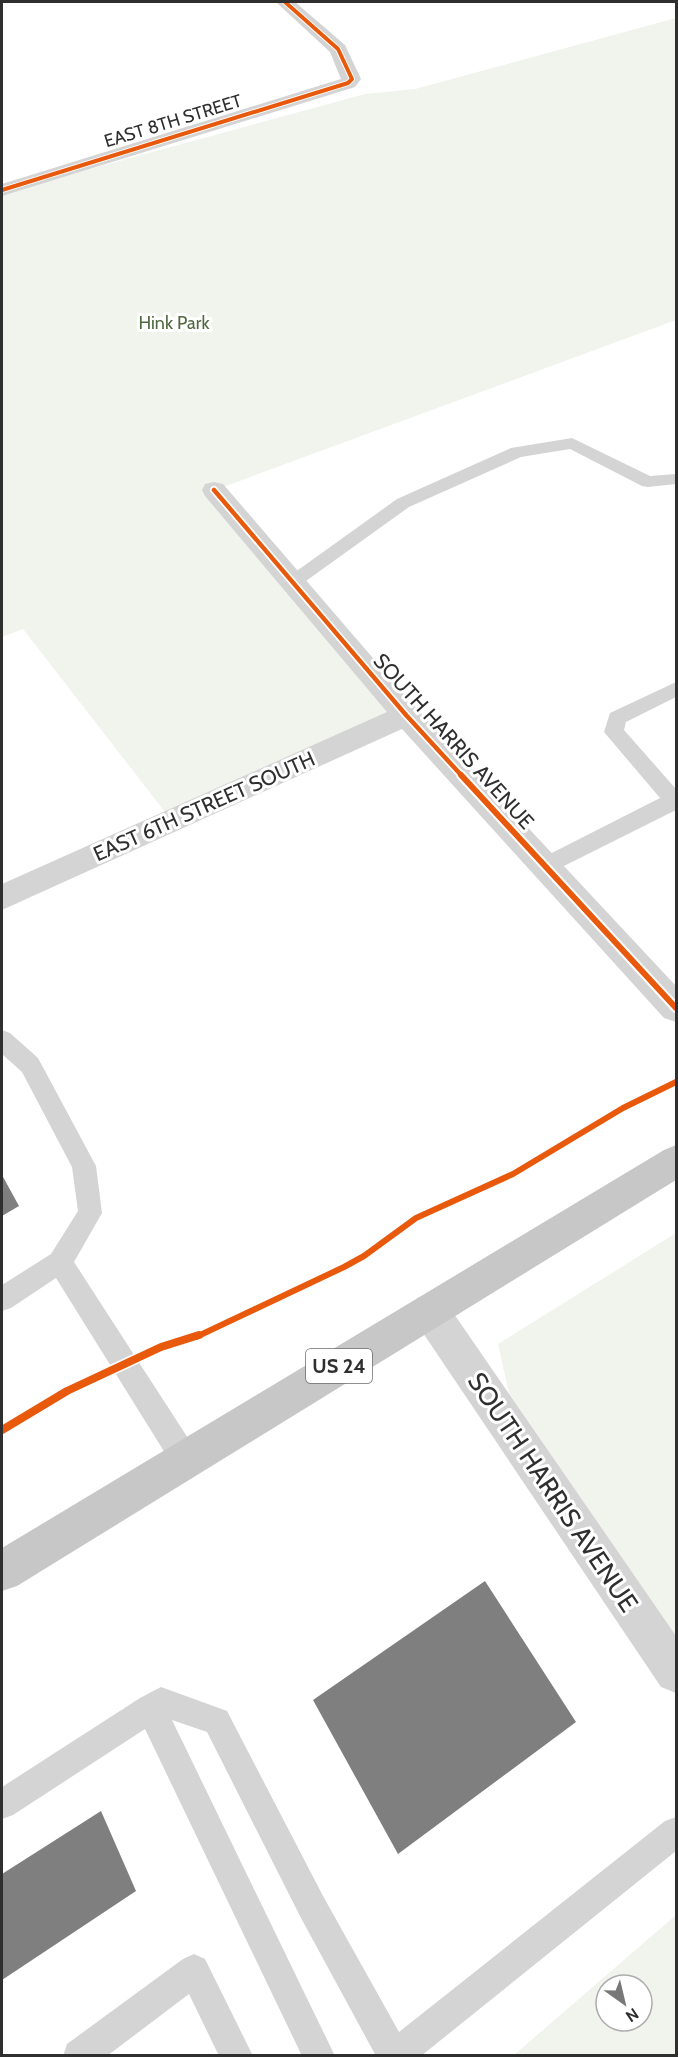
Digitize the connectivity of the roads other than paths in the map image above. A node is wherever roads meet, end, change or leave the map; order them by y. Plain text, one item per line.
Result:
1 (285, 2) edge
2 (2, 190) edge
3 (676, 479) edge
4 (214, 490) dead end
5 (293, 582) junction
6 (676, 689) edge
7 (406, 715) junction
8 (675, 801) edge
9 (545, 866) junction
10 (2, 898) edge
11 (676, 1008) edge
12 (2, 1040) edge
13 (676, 1161) edge
14 (60, 1262) junction
15 (2, 1299) edge
16 (430, 1311) junction
17 (185, 1459) junction
18 (2, 1571) edge
19 (676, 1672) edge
20 (150, 1708) junction
21 (2, 1804) edge
22 (676, 1832) edge
23 (79, 2055) edge
24 (237, 2055) edge
25 (319, 2055) edge
26 (394, 2055) edge

1 - 2 street, EAST 8TH STREET
3 - 5 lane
4 - 5 street, SOUTH HARRIS AVENUE
5 - 7 street, SOUTH HARRIS AVENUE
6 - 8 lane
7 - 9 street, SOUTH HARRIS AVENUE
7 - 10 street, EAST 6TH STREET SOUTH
8 - 9 lane
9 - 11 street, SOUTH HARRIS AVENUE
12 - 14 lane
13 - 16 main road, US 24
14 - 15 lane
14 - 17 lane
16 - 17 main road, US 24
16 - 19 street, SOUTH HARRIS AVENUE
17 - 18 main road, US 24
20 - 21 lane
20 - 25 lane
20 - 26 lane
22 - 26 lane
23 - 24 lane

